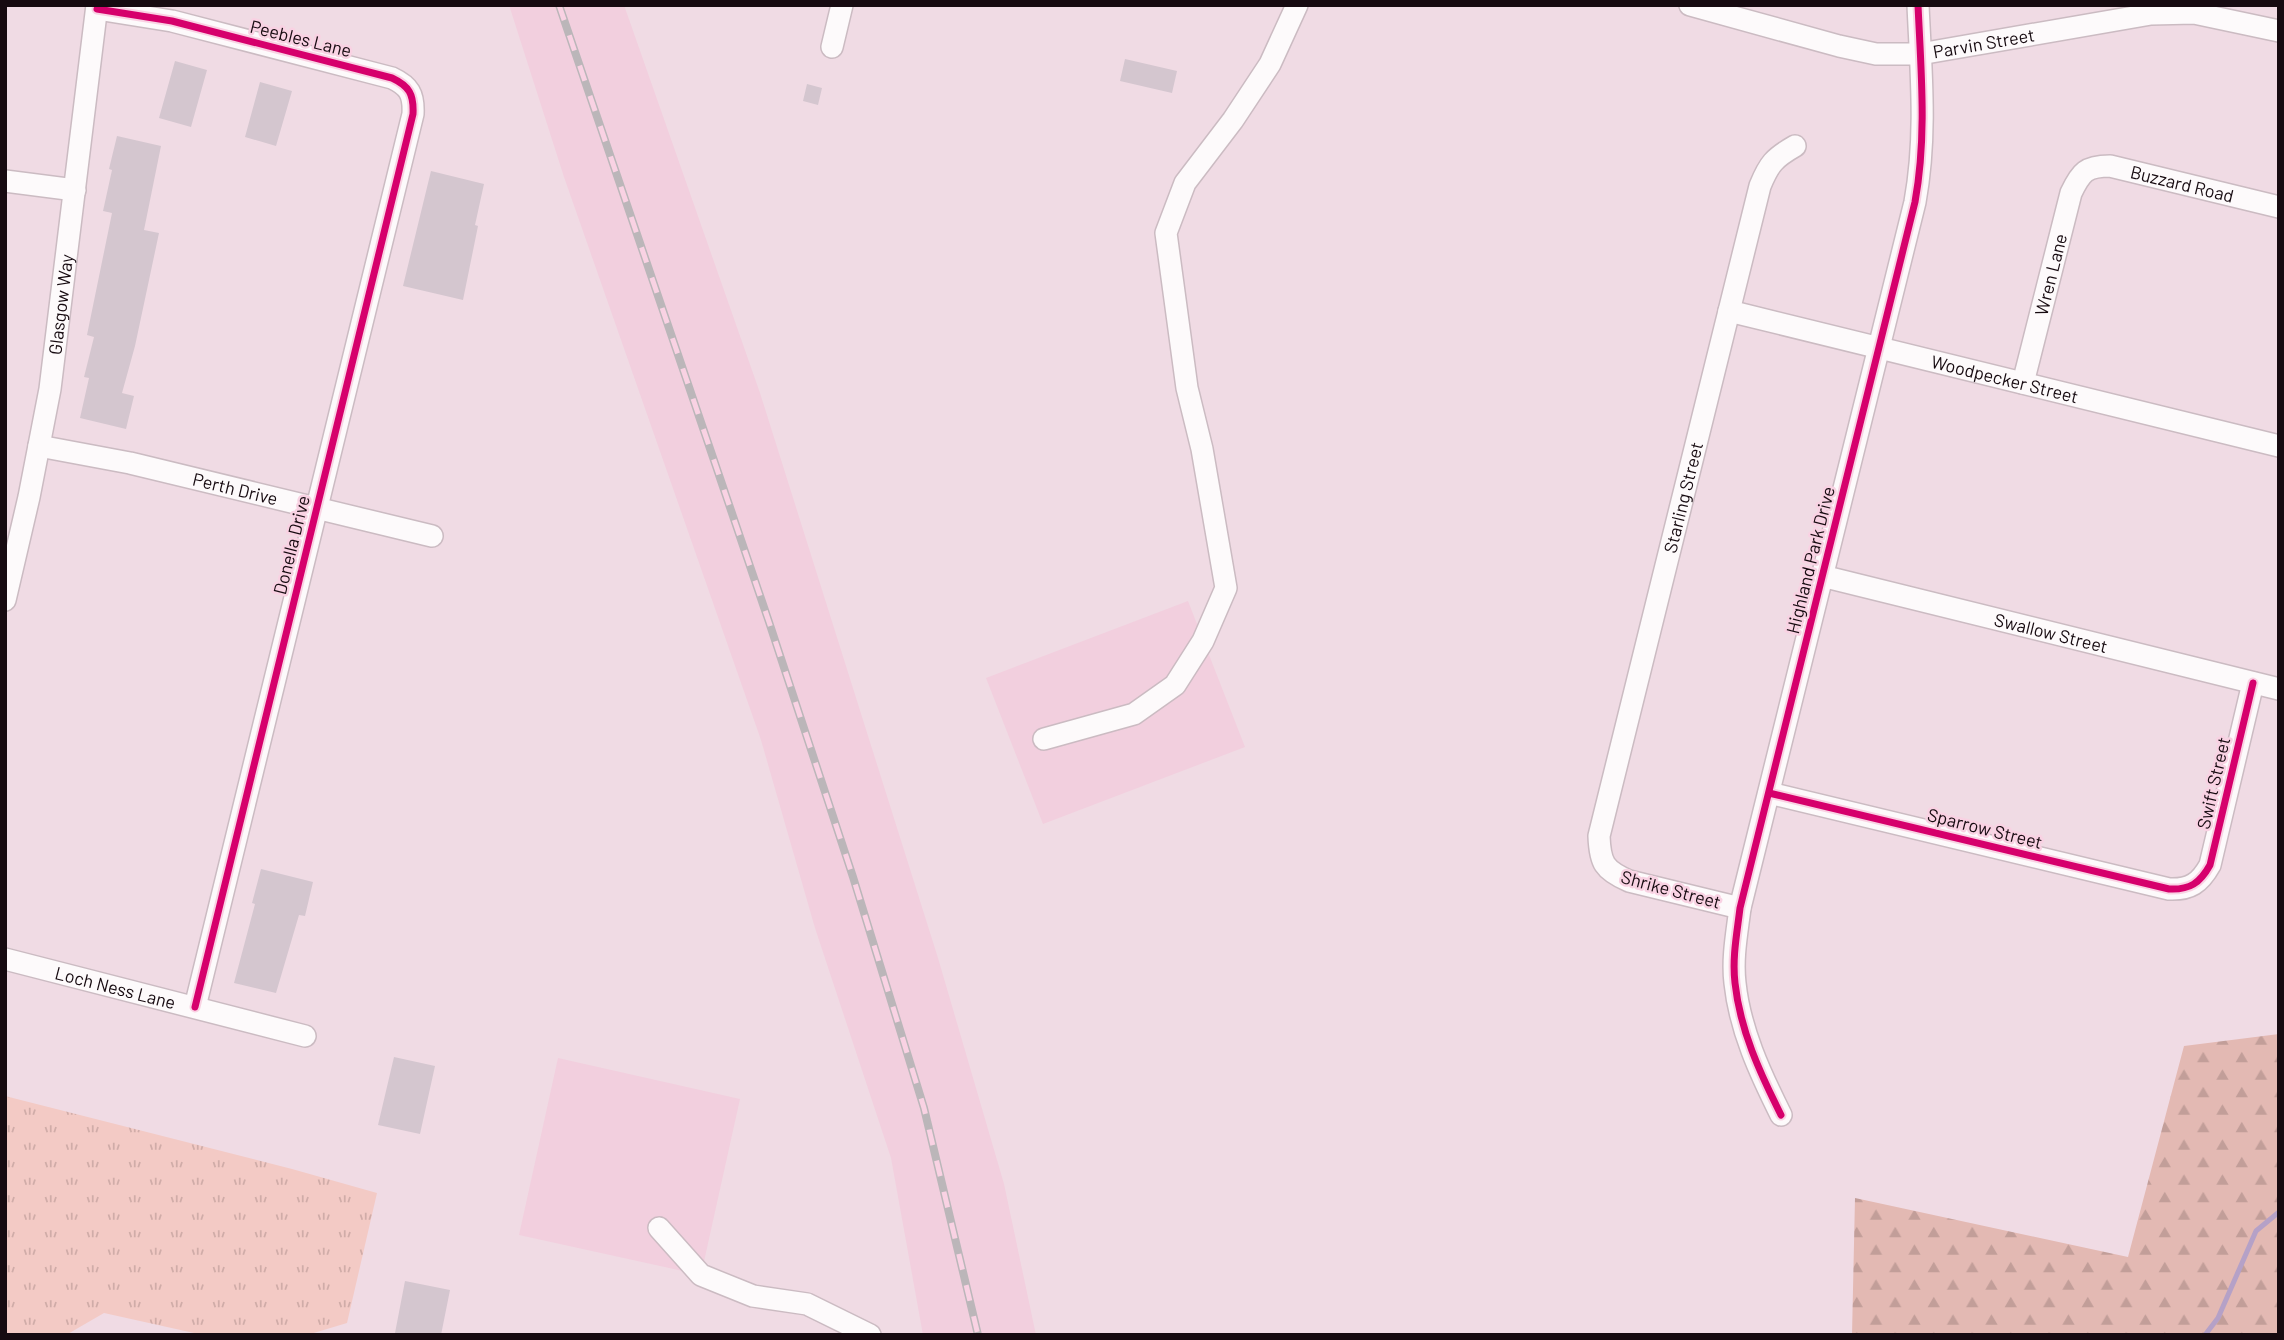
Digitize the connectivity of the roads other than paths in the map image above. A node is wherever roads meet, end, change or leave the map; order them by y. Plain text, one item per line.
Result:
1 (842, 5) edge
2 (1297, 5) edge
3 (1690, 5) edge
4 (1918, 5) edge
5 (97, 7) edge
6 (2228, 12) edge
7 (2279, 32) edge
8 (832, 47) dead end
9 (1920, 54) junction
10 (410, 90) joint
11 (1794, 146) dead end
12 (2086, 170) joint
13 (5, 181) edge
14 (75, 190) junction
15 (2279, 207) edge
16 (1729, 311) junction
17 (1879, 348) junction
18 (2023, 383) junction
19 (39, 446) junction
20 (2279, 446) edge
21 (317, 508) junction
22 (432, 536) dead end
23 (1822, 576) junction
24 (5, 600) edge
25 (2253, 683) junction
26 (2279, 689) edge
27 (1044, 738) dead end
28 (1769, 793) junction
29 (1604, 865) joint
30 (2194, 885) joint
31 (1740, 908) junction
32 (5, 959) edge
33 (195, 1007) junction
34 (305, 1036) dead end
35 (1781, 1115) dead end
36 (659, 1228) dead end
37 (870, 1335) edge

1 - 8 street
2 - 27 street
3 - 9 street, Parvin Street
4 - 9 street, Highland Park Drive
5 - 10 street, Peebles Lane
5 - 14 street, Glasgow Way
6 - 7 street, Parvin Street
6 - 9 street, Parvin Street
9 - 17 street, Highland Park Drive
10 - 21 street, Donella Drive
11 - 16 street, Starling Street
12 - 15 street, Buzzard Road
12 - 18 street, Wren Lane
13 - 14 street
14 - 19 street, Glasgow Way
16 - 17 street, Woodpecker Street
16 - 29 street, Starling Street
17 - 18 street, Woodpecker Street
17 - 23 street, Highland Park Drive
18 - 20 street, Woodpecker Street
19 - 21 street, Perth Drive
19 - 24 street, Glasgow Way
21 - 22 street, Perth Drive
21 - 33 street, Donella Drive
23 - 25 street, Swallow Street
23 - 28 street, Highland Park Drive
25 - 26 street, Swallow Street
25 - 30 street, Swift Street
28 - 30 street, Sparrow Street
28 - 31 street, Highland Park Drive
29 - 31 street, Shrike Street
31 - 35 street, Highland Park Drive
32 - 33 street, Loch Ness Lane
33 - 34 street, Loch Ness Lane
36 - 37 street

